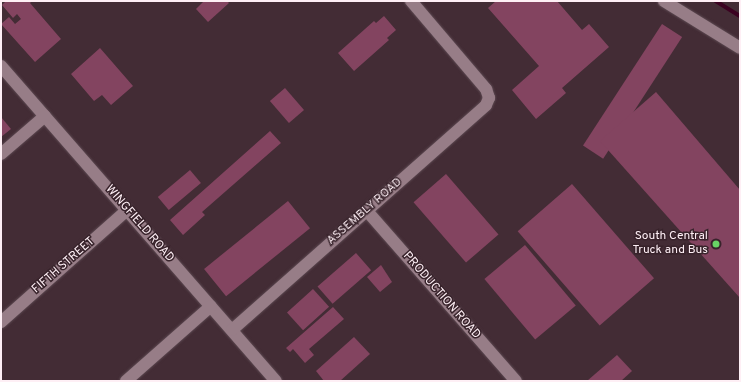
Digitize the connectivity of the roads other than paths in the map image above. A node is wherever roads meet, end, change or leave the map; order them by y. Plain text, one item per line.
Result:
1 (411, 1) edge
2 (664, 1) edge
3 (740, 48) edge
4 (1, 66) edge
5 (45, 116) junction
6 (1, 154) edge
7 (127, 210) junction
8 (367, 211) junction
9 (211, 306) junction
10 (1, 322) edge
11 (232, 330) junction
12 (126, 381) edge
13 (276, 381) edge
14 (516, 381) edge

1 - 8 street, ASSEMBLY ROAD
2 - 3 street
4 - 5 street, WINGFIELD ROAD
5 - 6 street
5 - 7 street, WINGFIELD ROAD
7 - 9 street, WINGFIELD ROAD
7 - 10 street, FIFTH STREET
8 - 11 street, ASSEMBLY ROAD
8 - 14 street, PRODUCTION ROAD
9 - 11 street, WINGFIELD ROAD
9 - 12 street
11 - 13 street, WINGFIELD ROAD

